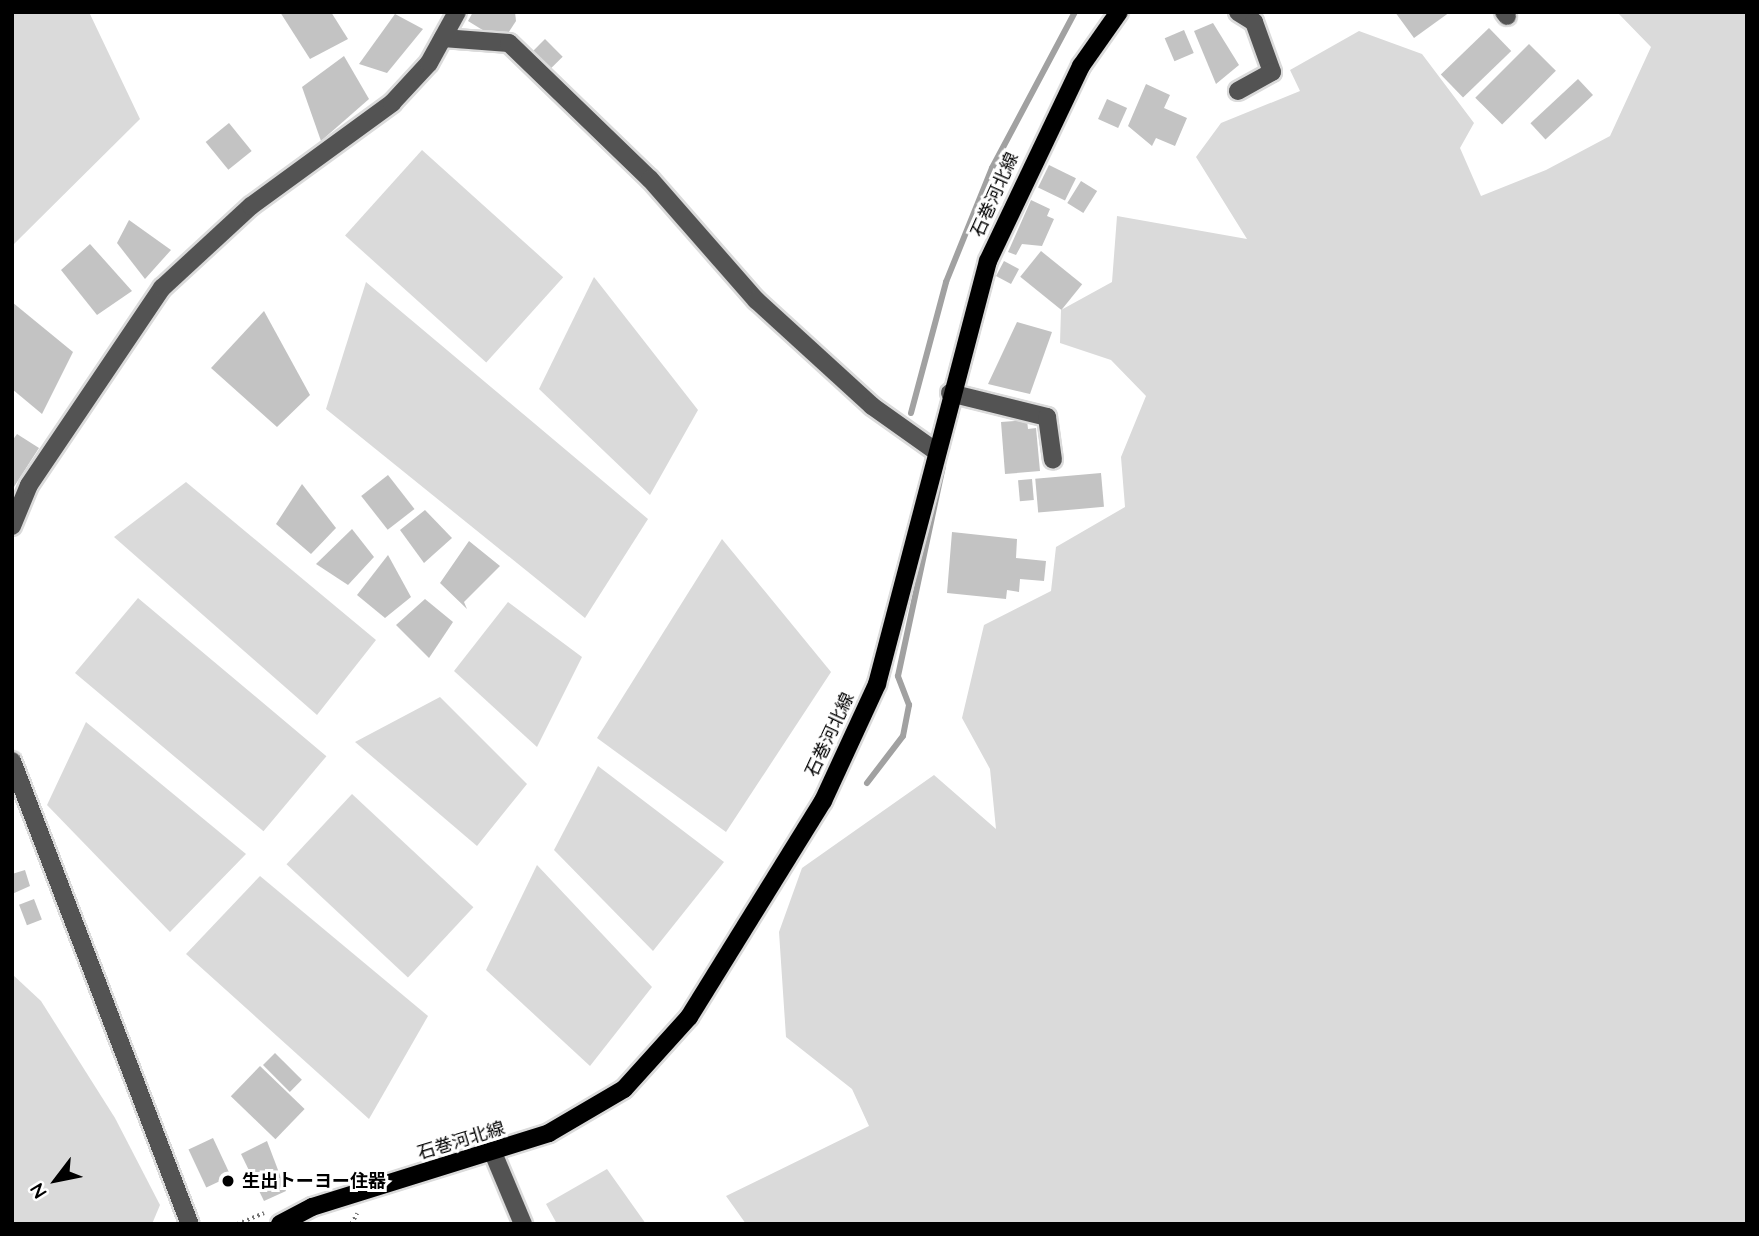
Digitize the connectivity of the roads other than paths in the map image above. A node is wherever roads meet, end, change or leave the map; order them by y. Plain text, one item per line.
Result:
1 (457, 12) edge
2 (1119, 12) edge
3 (1237, 12) edge
4 (443, 38) junction
5 (1238, 91) dead end
6 (950, 393) junction
7 (934, 450) junction
8 (1053, 460) dead end
9 (12, 526) edge
10 (12, 761) edge
11 (494, 1155) junction
12 (190, 1224) edge
13 (280, 1224) edge
14 (523, 1224) edge

1 - 4 street
2 - 6 main road, 石巻河北線
3 - 5 street
4 - 7 street
4 - 9 street
6 - 7 main road, 石巻河北線
6 - 8 street
7 - 11 main road, 石巻河北線
10 - 12 street
11 - 13 main road, 石巻河北線
11 - 14 street

